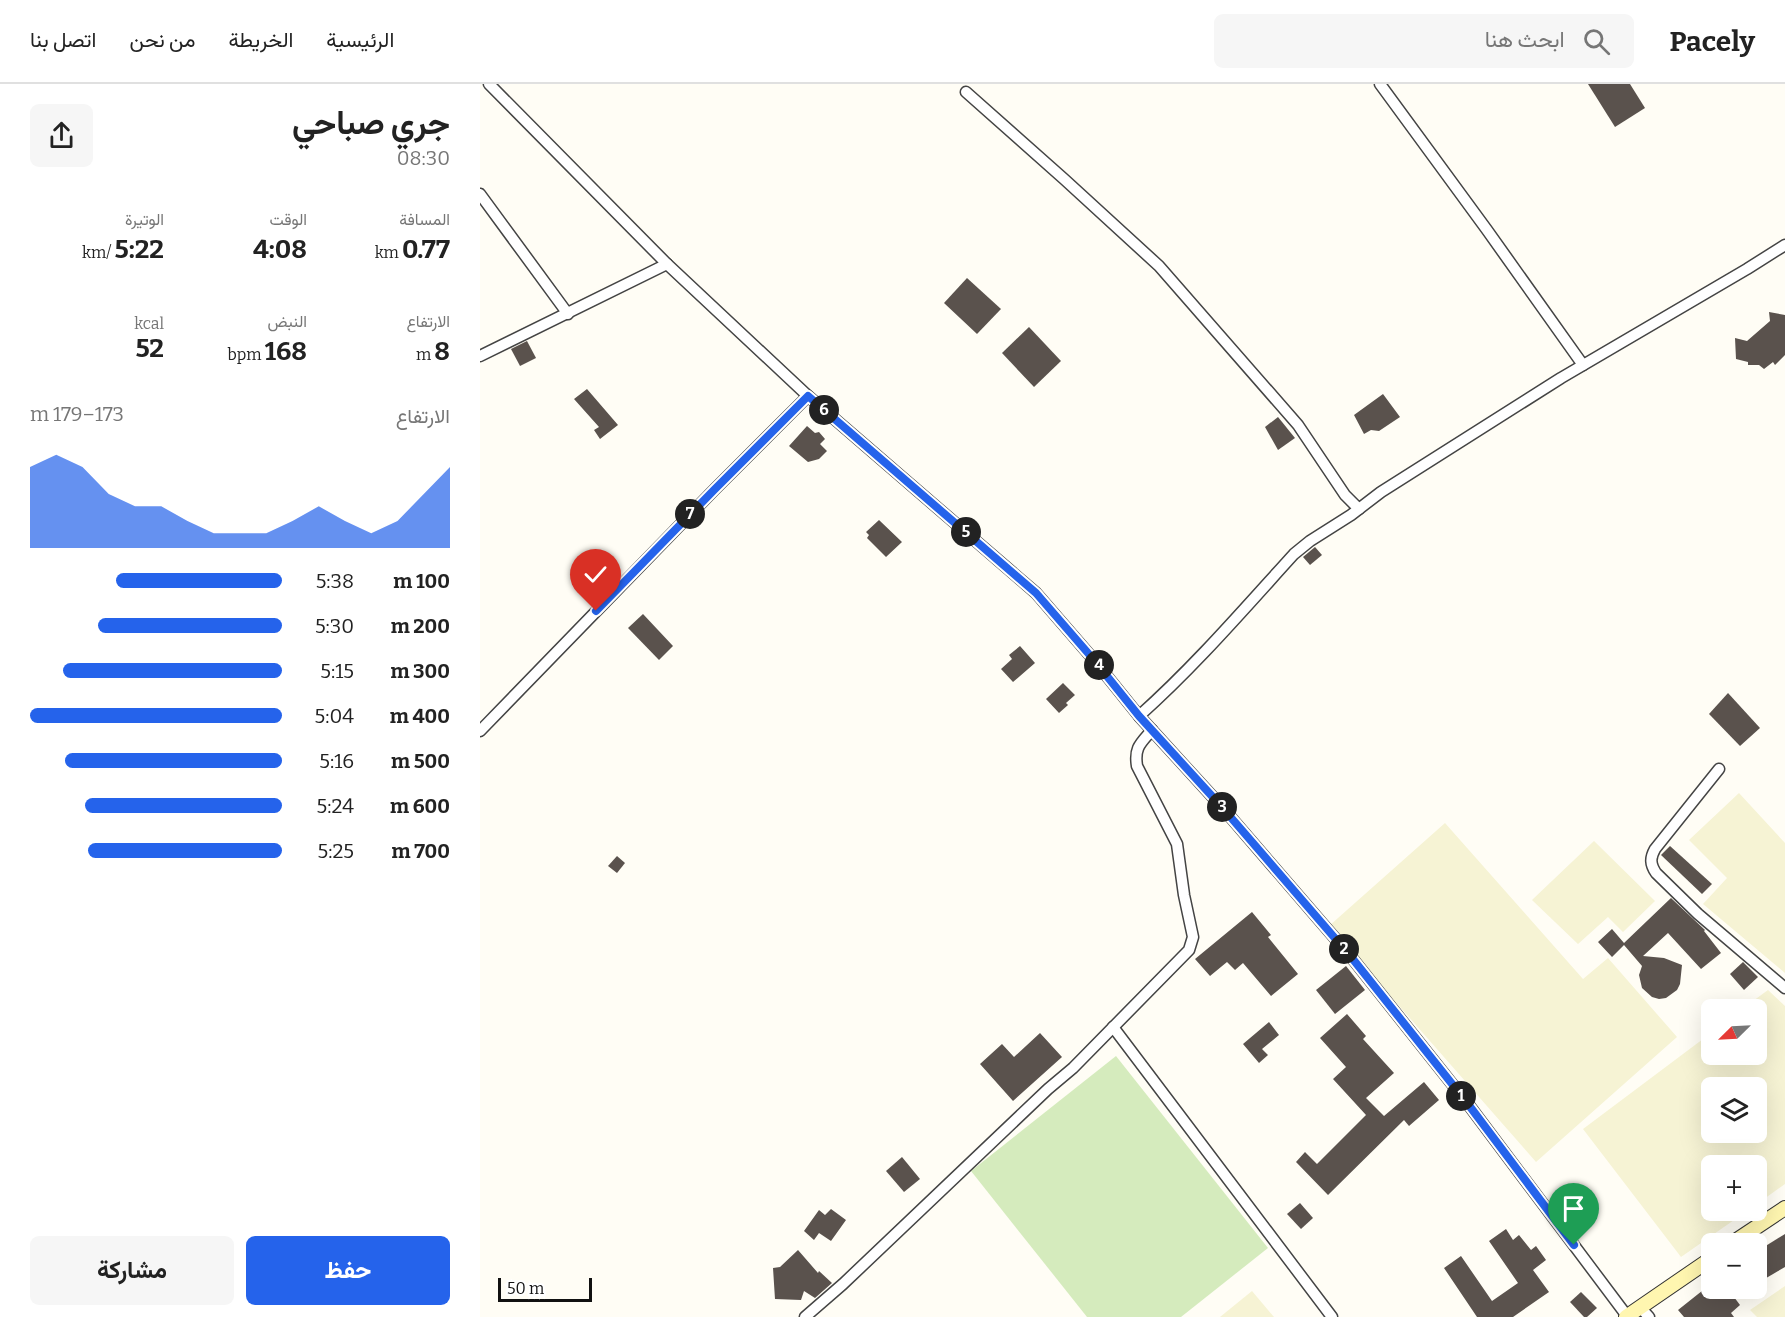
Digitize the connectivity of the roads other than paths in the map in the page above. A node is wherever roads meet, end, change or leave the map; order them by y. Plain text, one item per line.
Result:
1 (489, 84) edge
2 (1380, 84) edge
3 (966, 92) dead end
4 (480, 194) edge
5 (1785, 245) edge
6 (667, 264) junction
7 (568, 314) junction
8 (480, 356) edge
9 (1583, 365) junction
10 (808, 396) junction
11 (1359, 509) junction
12 (1139, 716) junction
13 (1152, 730) junction
14 (480, 731) edge
15 (1719, 770) dead end
16 (1785, 988) edge
17 (1113, 1027) junction
18 (1785, 1208) edge
19 (1748, 1233) edge
20 (1701, 1267) edge
21 (1644, 1312) edge
22 (805, 1317) edge
23 (1332, 1317) edge
24 (1627, 1317) edge

1 - 6 street
2 - 9 street
3 - 11 street
4 - 7 street
5 - 9 street
6 - 7 street
6 - 10 street
7 - 8 street
9 - 11 street
10 - 12 street
10 - 14 street
11 - 12 street
12 - 13 street
13 - 17 street
13 - 24 street
15 - 16 street
17 - 22 street
17 - 23 street
18 - 19 street
20 - 21 street
21 - 24 street

